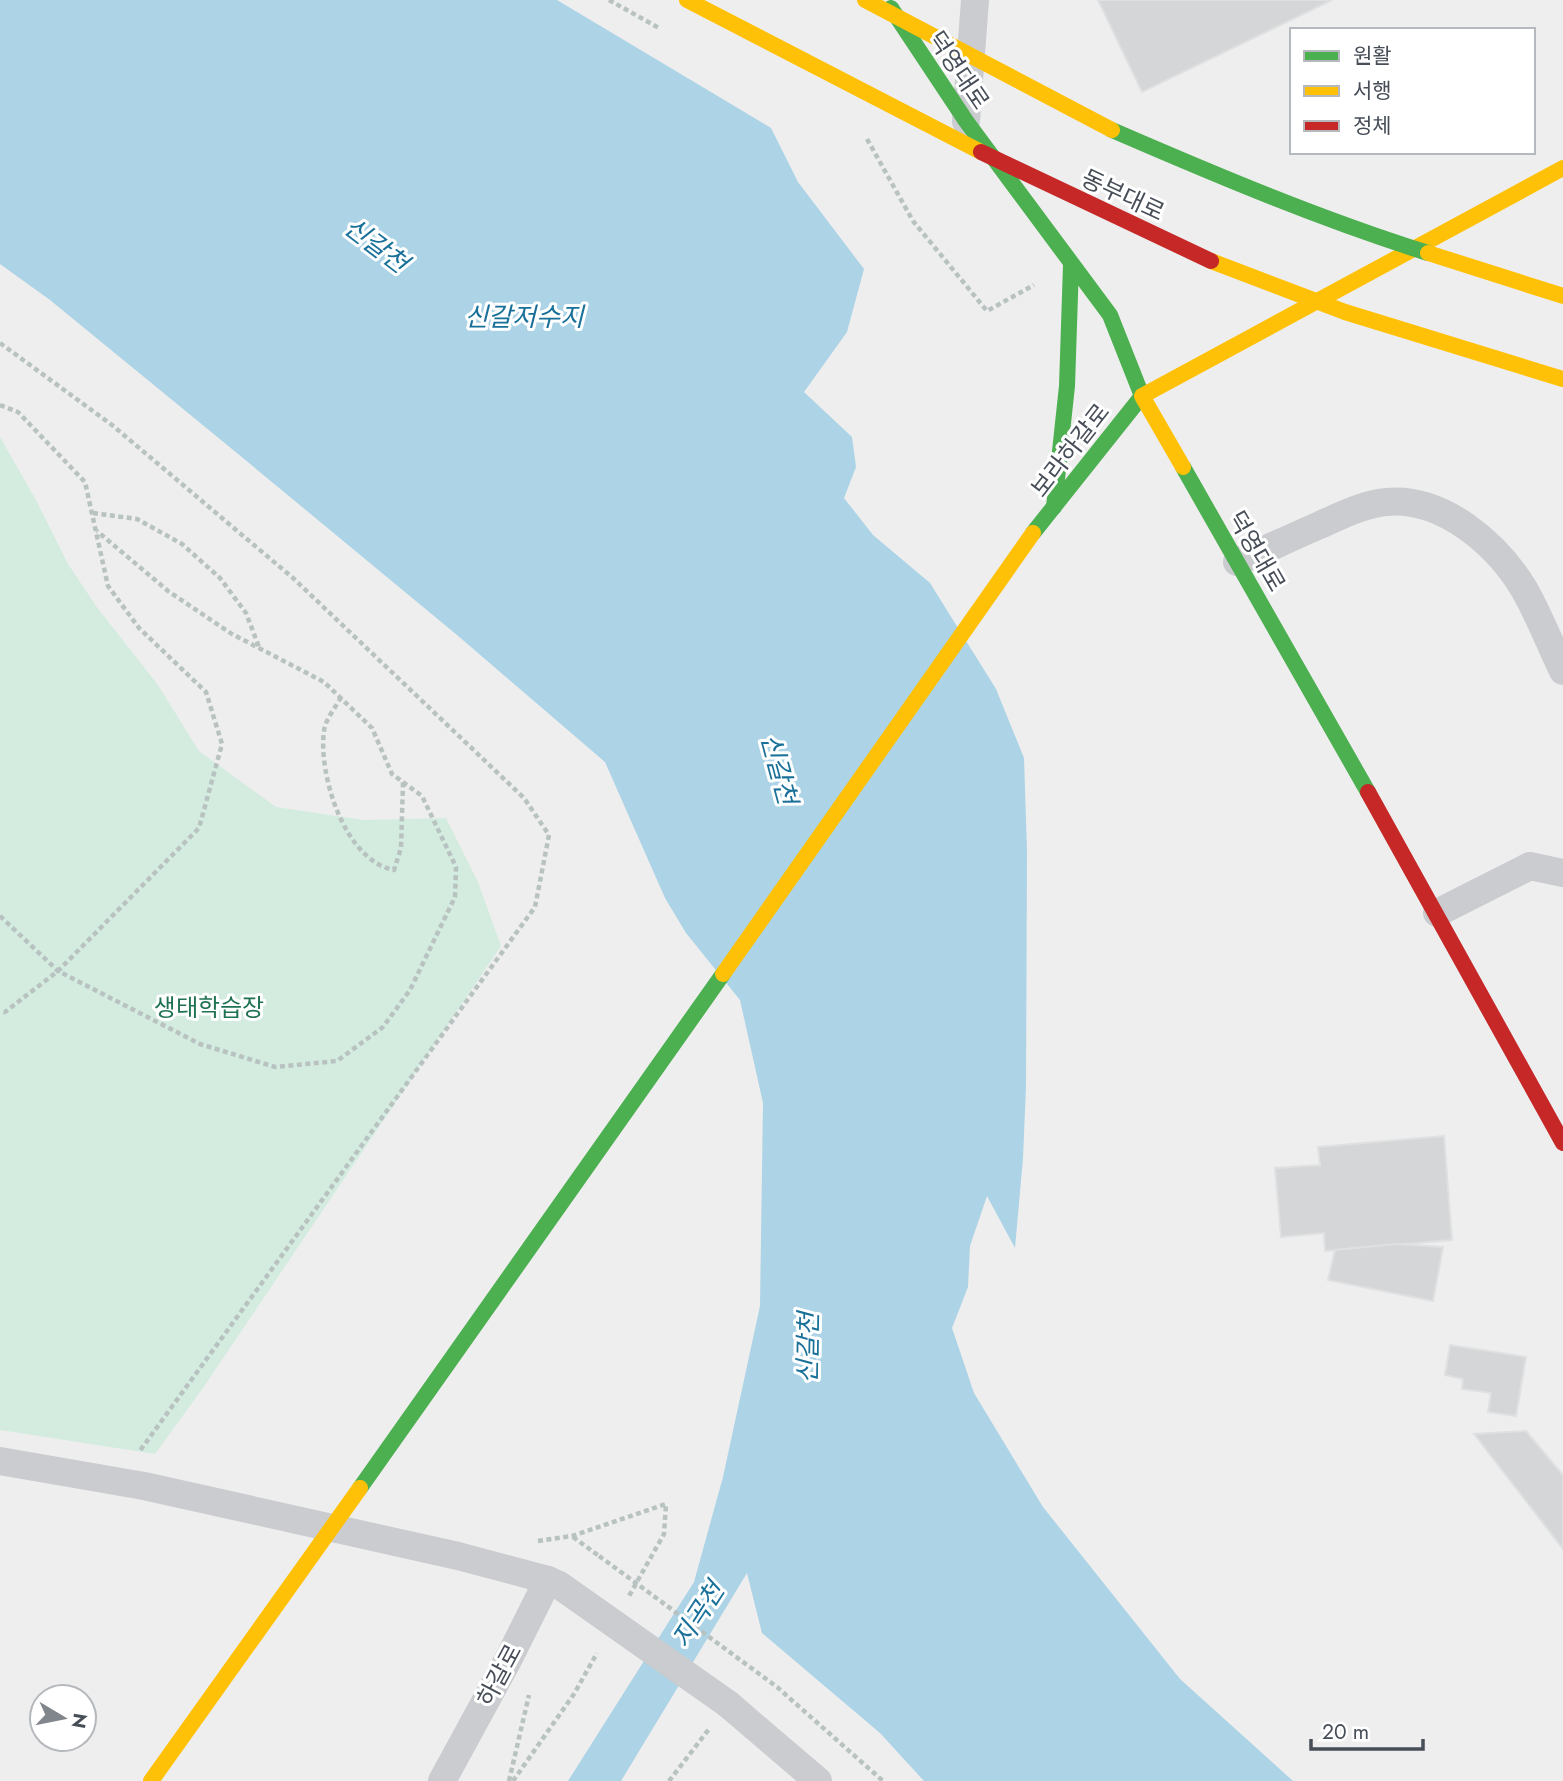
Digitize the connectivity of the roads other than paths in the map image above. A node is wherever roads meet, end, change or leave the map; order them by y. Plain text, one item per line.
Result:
1 (687, 0) edge
2 (865, 0) edge
3 (886, 0) edge
4 (975, 0) edge
5 (965, 121) junction
6 (1563, 168) edge
7 (1071, 265) junction
8 (1563, 296) edge
9 (1563, 379) edge
10 (1142, 396) junction
11 (1054, 508) junction
12 (1237, 562) junction
13 (1563, 671) edge
14 (1563, 873) edge
15 (1437, 913) junction
16 (1563, 1143) edge
17 (0, 1461) edge
18 (553, 1582) junction
19 (802, 1776) edge
20 (151, 1781) edge
21 (442, 1781) edge

1 - 9 main road, 동부대로, bridge
2 - 8 main road, bridge
3 - 5 main road, 덕영대로
4 - 5 street
5 - 7 main road, 덕영대로
6 - 10 main road
7 - 10 main road, 덕영대로
7 - 11 main road
10 - 11 main road, 보라하갈로
10 - 12 main road, 덕영대로
11 - 20 main road, 보라하갈로, bridge
12 - 13 street
12 - 15 main road, 덕영대로
14 - 15 street
15 - 16 main road, 덕영대로
17 - 18 street
18 - 19 street, bridge
18 - 21 street, 하갈로

